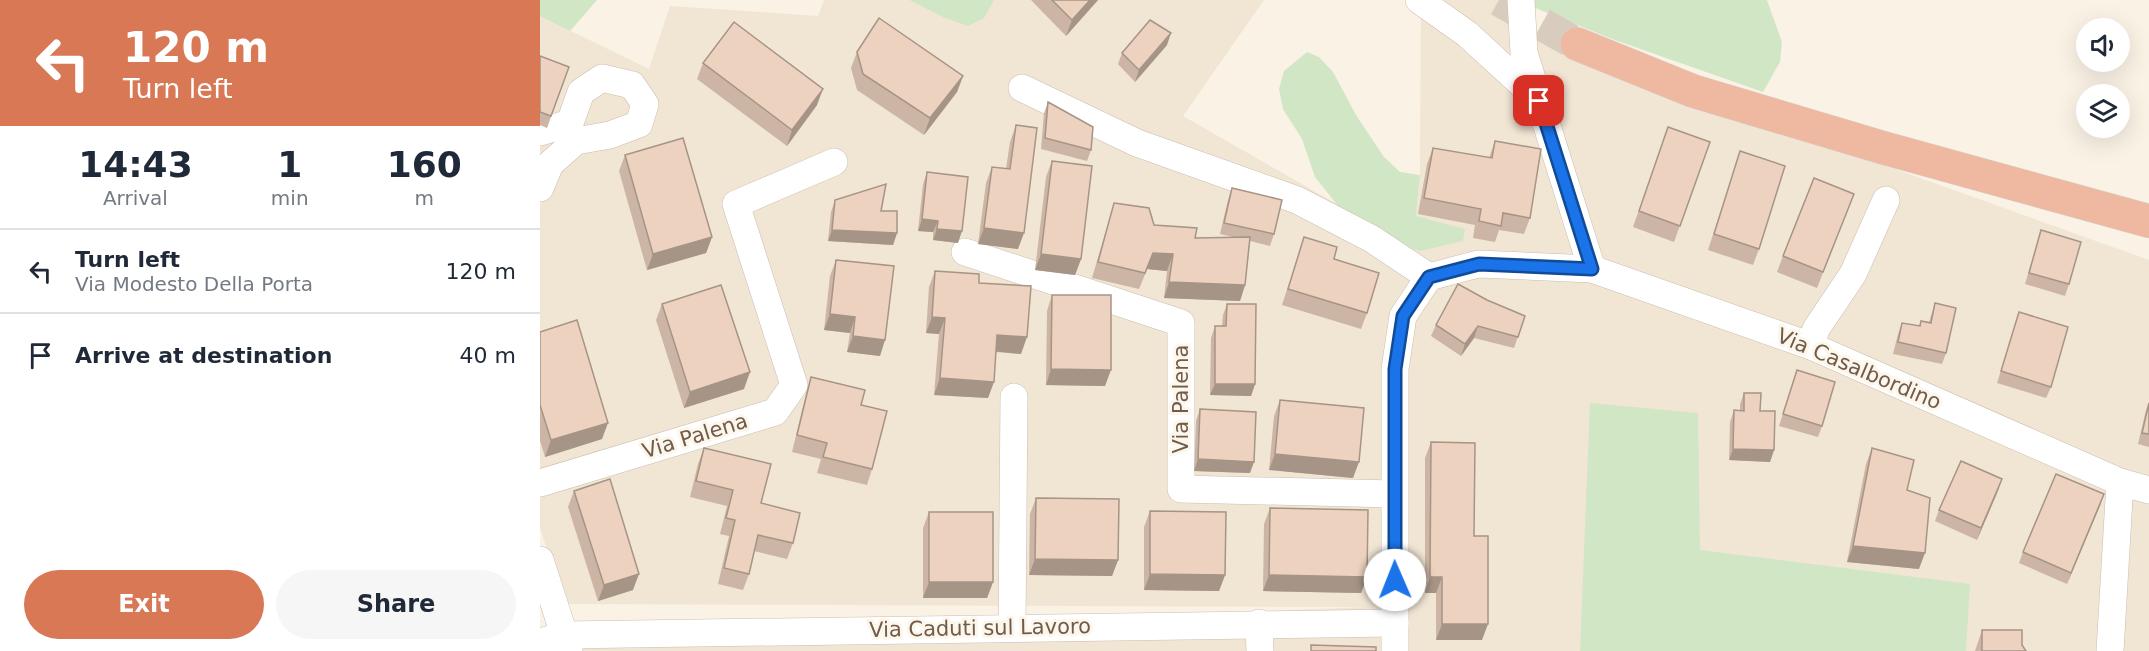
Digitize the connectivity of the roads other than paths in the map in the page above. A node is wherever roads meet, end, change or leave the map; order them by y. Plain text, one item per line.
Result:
1 (1419, 0) edge
2 (1521, 0) edge
3 (1577, 44) tunnel mouth
4 (1022, 88) dead end
5 (1539, 101) junction
6 (540, 132) edge
7 (834, 162) dead end
8 (540, 188) edge
9 (1886, 201) dead end
10 (2149, 221) edge
11 (965, 252) dead end
12 (1592, 269) junction
13 (1429, 277) junction
14 (1811, 346) junction
15 (1014, 397) dead end
16 (2120, 482) junction
17 (540, 483) edge
18 (2149, 490) edge
19 (1394, 494) junction
20 (540, 560) edge
21 (1395, 622) junction
22 (1259, 623) junction
23 (1012, 628) junction
24 (976, 640) edge
25 (558, 643) edge
26 (1260, 651) edge
27 (1395, 651) edge
28 (2110, 651) edge

1 - 5 street
2 - 5 street
3 - 10 highway
4 - 13 street
5 - 12 street
6 - 8 street
7 - 17 street, Via Palena
9 - 14 street
11 - 19 street, Via Palena
12 - 13 street, Via Casalbordino
12 - 14 street, Via Casalbordino
13 - 19 street
14 - 16 street, Via Casalbordino
15 - 23 street
16 - 18 street, Via Casalbordino
16 - 28 street
19 - 21 street
20 - 25 street
21 - 22 street, Via Caduti sul Lavoro
21 - 27 street
22 - 23 street, Via Caduti sul Lavoro
22 - 26 street
23 - 24 street, Via Caduti sul Lavoro
24 - 25 street, Via Caduti sul Lavoro

